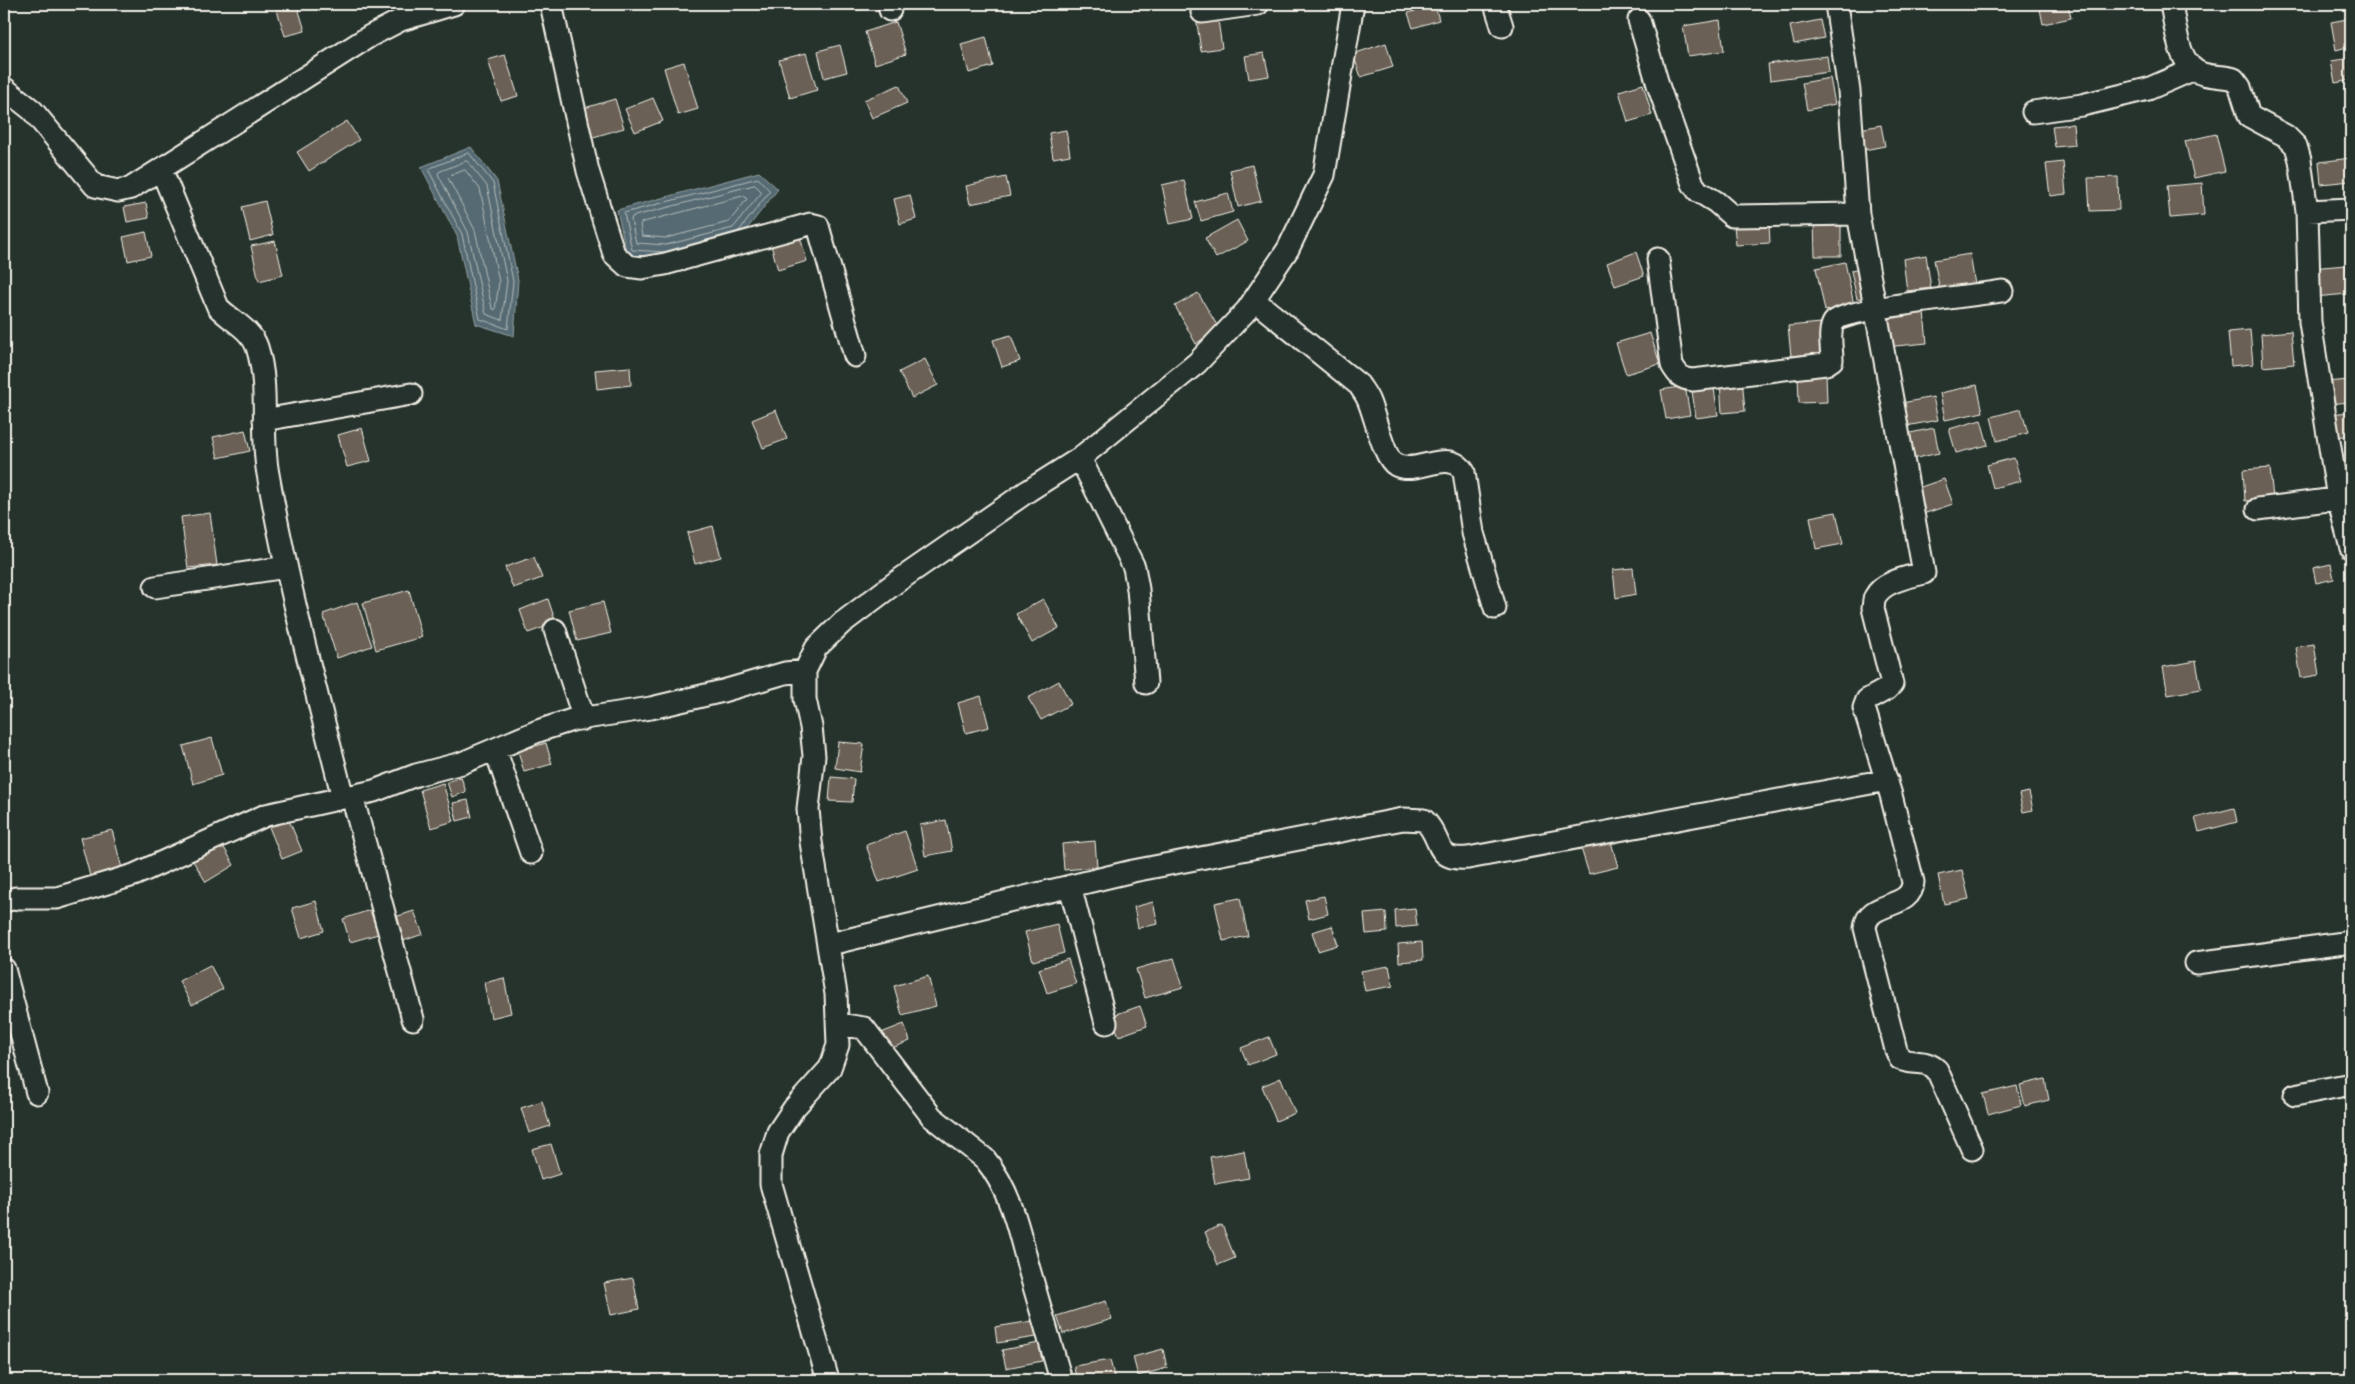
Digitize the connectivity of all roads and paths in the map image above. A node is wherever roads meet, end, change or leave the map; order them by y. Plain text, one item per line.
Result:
1 (454, 4) edge
2 (551, 4) edge
3 (1258, 4) edge
4 (1353, 4) edge
5 (1495, 4) edge
6 (1836, 4) edge
7 (2171, 4) edge
8 (1202, 12) dead end
9 (1639, 20) dead end
10 (1502, 26) dead end
11 (2192, 70) junction
12 (4, 88) edge
13 (2033, 112) dead end
14 (162, 169) junction
15 (2351, 209) edge
16 (2307, 211) junction
17 (1858, 214) junction
18 (1658, 259) dead end
19 (2002, 291) dead end
20 (1254, 300) junction
21 (1876, 309) junction
22 (855, 356) dead end
23 (411, 394) dead end
24 (264, 420) junction
25 (1080, 458) junction
26 (2345, 497) edge
27 (2258, 509) dead end
28 (2351, 548) edge
29 (286, 567) junction
30 (156, 587) dead end
31 (1494, 608) dead end
32 (554, 630) dead end
33 (805, 671) junction
34 (1146, 683) dead end
35 (584, 718) junction
36 (495, 749) junction
37 (1887, 780) junction
38 (347, 797) junction
39 (530, 853) dead end
40 (1070, 886) junction
41 (4, 901) edge
42 (2351, 942) edge
43 (830, 944) junction
44 (2196, 963) dead end
45 (4, 969) edge
46 (413, 1019) dead end
47 (1106, 1023) dead end
48 (838, 1024) junction
49 (2351, 1084) edge
50 (37, 1093) dead end
51 (2296, 1094) dead end
52 (1972, 1149) dead end
53 (828, 1380) edge
54 (1061, 1380) edge

1 - 14 street
2 - 22 street
3 - 8 street
4 - 20 street
5 - 10 street
6 - 17 street
7 - 11 street
9 - 17 street
11 - 13 street
11 - 16 street
12 - 14 street
14 - 24 street
15 - 16 street
16 - 26 street
17 - 21 street
18 - 21 street
19 - 21 street
20 - 25 street
20 - 31 street
21 - 37 street
23 - 24 street
24 - 29 street
25 - 33 street
25 - 34 street
26 - 27 street
26 - 28 street
29 - 30 street
29 - 38 street
32 - 35 street
33 - 35 street
33 - 43 street
35 - 36 street
36 - 38 street
36 - 39 street
37 - 40 street
37 - 52 street
38 - 41 street
38 - 46 street
40 - 43 street
40 - 47 street
42 - 44 street
43 - 48 street
45 - 50 street
48 - 53 street
48 - 54 street
49 - 51 street

